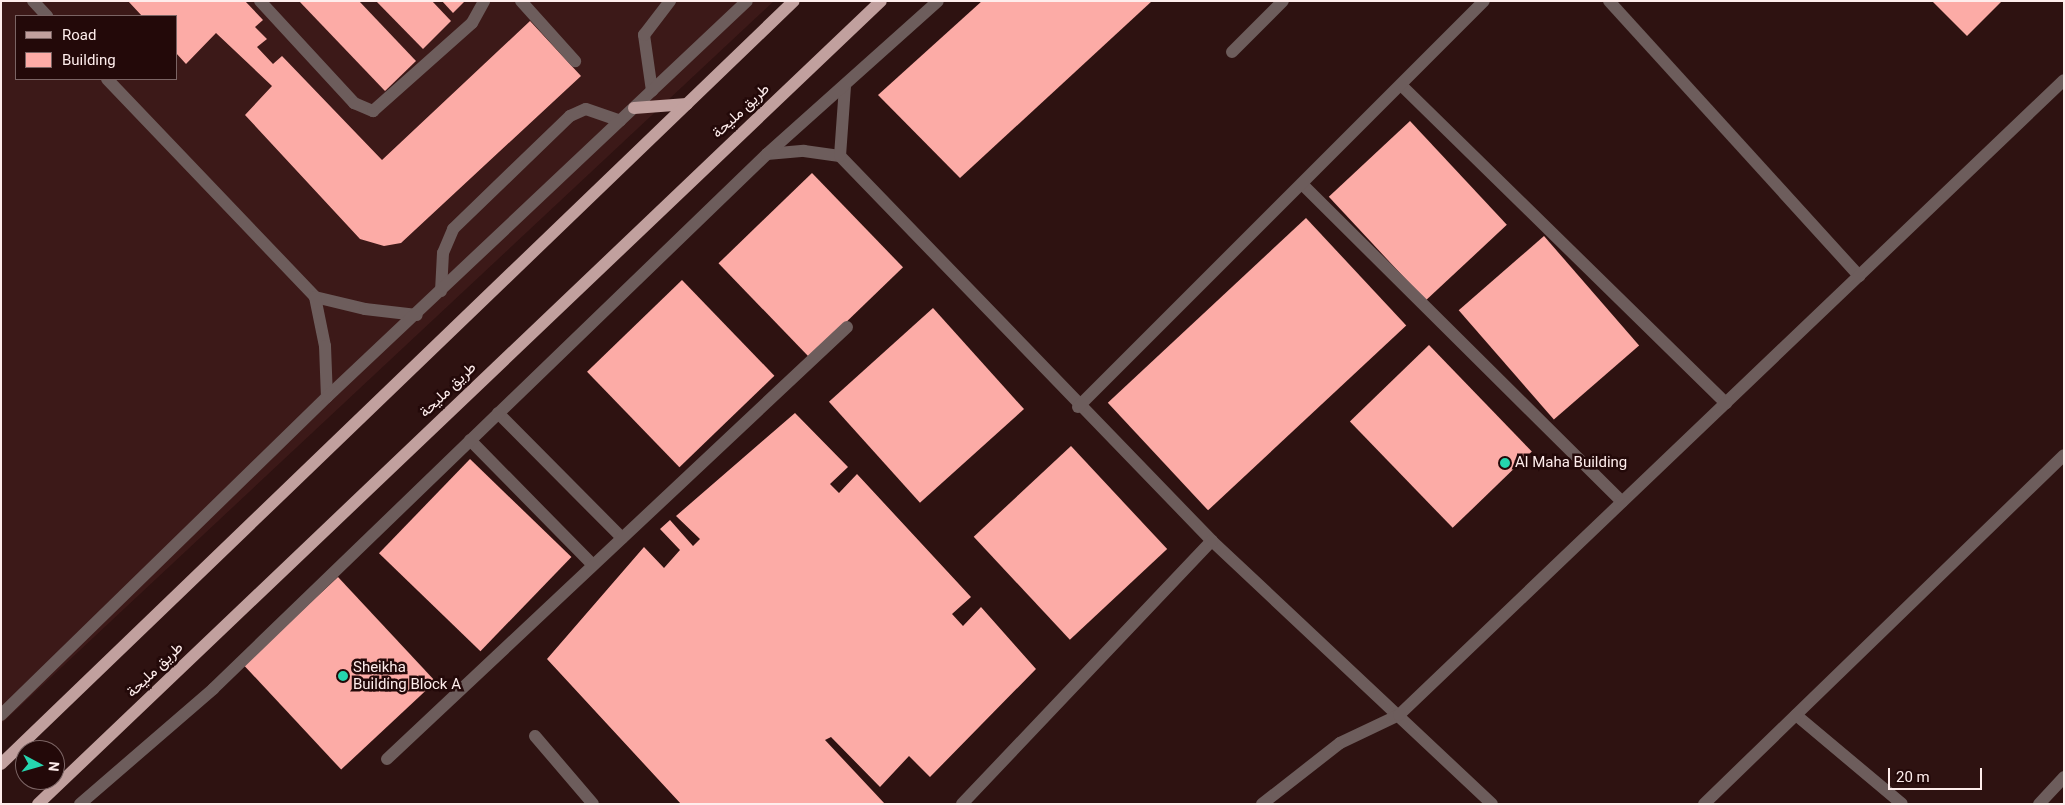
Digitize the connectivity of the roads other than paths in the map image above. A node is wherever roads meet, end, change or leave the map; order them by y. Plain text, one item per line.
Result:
1 (33, 1) edge
2 (260, 1) edge
3 (484, 1) edge
4 (521, 1) edge
5 (670, 1) edge
6 (747, 1) edge
7 (794, 1) edge
8 (881, 1) edge
9 (938, 1) edge
10 (1283, 1) edge
11 (1484, 1) edge
12 (1609, 1) edge
13 (46, 15) edge
14 (1232, 52) dead end
15 (575, 62) dead end
16 (108, 80) edge
17 (2064, 80) edge
18 (1401, 85) junction
19 (845, 86) junction
20 (652, 91) junction
21 (687, 104) junction
22 (634, 108) junction
23 (620, 121) junction
24 (767, 154) junction
25 (840, 156) junction
26 (1302, 184) junction
27 (1859, 276) junction
28 (442, 291) junction
29 (315, 296) junction
30 (417, 315) junction
31 (847, 327) dead end
32 (327, 397) junction
33 (1726, 403) junction
34 (1078, 408) junction
35 (498, 413) junction
36 (470, 440) junction
37 (2064, 455) edge
38 (1622, 502) junction
39 (622, 538) junction
40 (1212, 541) junction
41 (593, 565) junction
42 (1, 715) edge
43 (1399, 715) junction
44 (1796, 715) junction
45 (535, 736) dead end
46 (387, 759) dead end
47 (1, 764) edge
48 (2064, 777) edge
49 (38, 804) edge
50 (80, 804) edge
51 (593, 804) edge
52 (962, 804) edge
53 (1262, 804) edge
54 (1492, 804) edge
55 (1704, 804) edge
56 (1902, 804) edge
57 (2039, 804) edge

1 - 13 street
2 - 3 street
4 - 15 street
5 - 20 street
6 - 20 street
7 - 21 main road
8 - 49 main road, طريق مليحة
9 - 19 street
10 - 14 street
11 - 18 street
12 - 27 street
16 - 29 street
17 - 27 street
18 - 26 street
18 - 33 street
19 - 24 street
19 - 25 street
20 - 22 street
21 - 22 main road
21 - 47 main road
22 - 23 street
23 - 28 street
23 - 28 street
24 - 25 street
24 - 35 street
25 - 34 street
26 - 34 street
26 - 38 street
27 - 33 street
28 - 30 street
29 - 30 street
29 - 32 street
30 - 32 street
31 - 39 street
32 - 42 street
33 - 38 street
34 - 40 street
35 - 36 street
35 - 39 street
36 - 41 street
36 - 50 street
37 - 44 street
38 - 43 street
39 - 41 street
40 - 43 street
40 - 52 street
41 - 46 street
43 - 53 street
43 - 54 street
44 - 55 street
44 - 56 street
45 - 51 street
48 - 57 street

